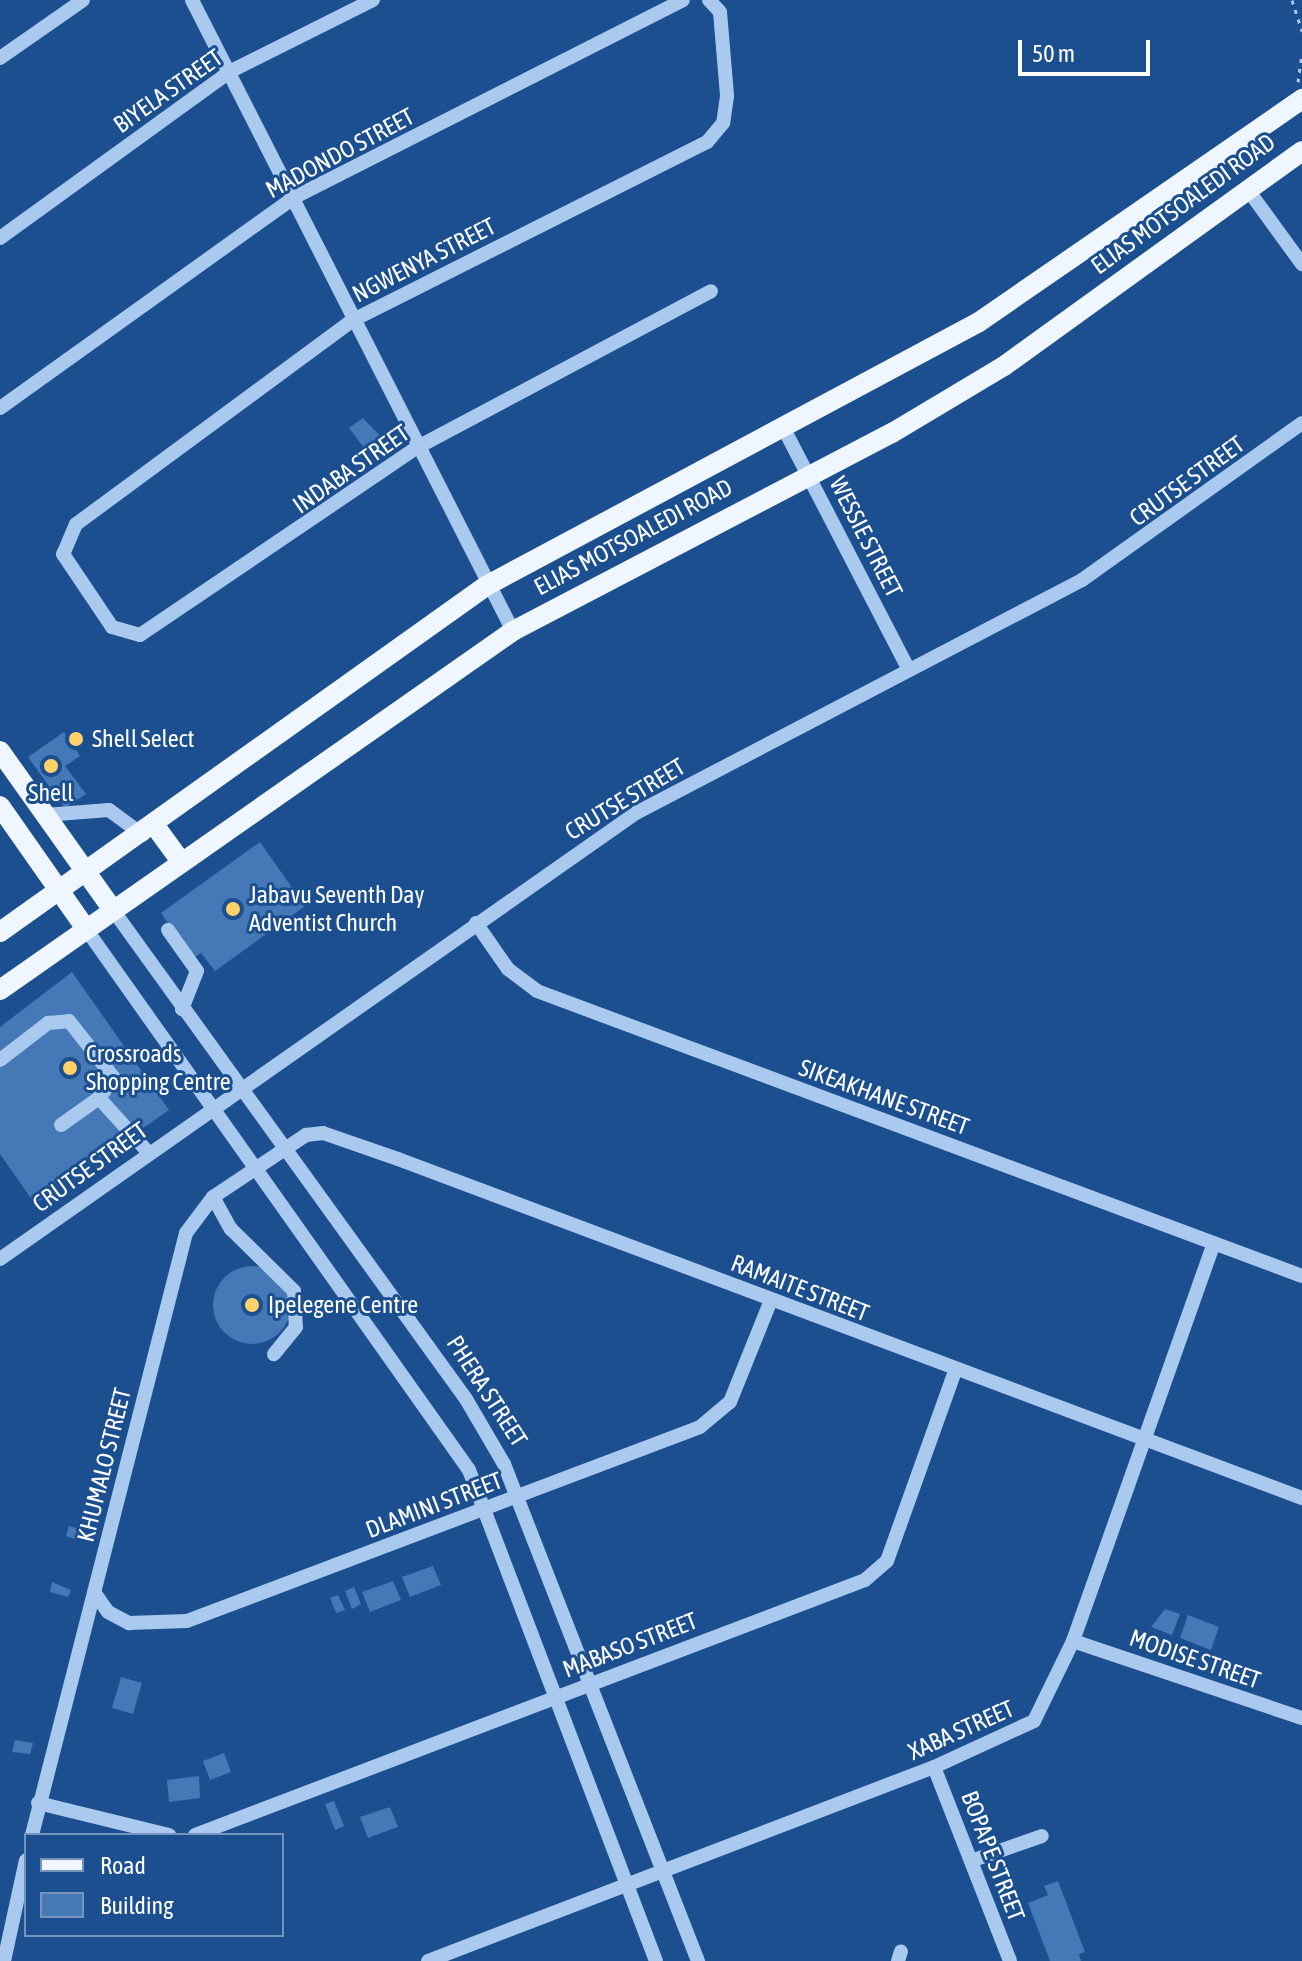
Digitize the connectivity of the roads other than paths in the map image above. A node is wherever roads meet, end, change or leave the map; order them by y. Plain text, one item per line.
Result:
1 (83, 0) edge
2 (192, 0) edge
3 (373, 0) edge
4 (683, 0) edge
5 (711, 1) edge
6 (0, 58) edge
7 (229, 72) junction
8 (1302, 99) edge
9 (1302, 151) edge
10 (1248, 190) junction
11 (293, 198) junction
12 (0, 238) edge
13 (1302, 264) edge
14 (711, 291) dead end
15 (353, 320) junction
16 (0, 408) edge
17 (1302, 423) edge
18 (783, 427) junction
19 (416, 448) junction
20 (808, 472) junction
21 (64, 542) joint
22 (486, 586) junction
23 (513, 631) junction
24 (908, 668) junction
25 (1, 754) edge
26 (0, 806) edge
27 (45, 815) junction
28 (149, 830) junction
29 (180, 860) junction
30 (87, 874) junction
31 (61, 891) junction
32 (113, 910) junction
33 (476, 923) junction
34 (86, 929) junction
35 (168, 930) dead end
36 (0, 932) edge
37 (0, 990) edge
38 (182, 1009) junction
39 (0, 1060) edge
40 (239, 1090) junction
41 (99, 1098) junction
42 (214, 1108) junction
43 (61, 1125) dead end
44 (147, 1151) junction
45 (285, 1151) junction
46 (256, 1171) junction
47 (213, 1197) junction
48 (1214, 1243) junction
49 (0, 1259) edge
50 (1302, 1276) edge
51 (771, 1300) junction
52 (274, 1354) dead end
53 (955, 1371) junction
54 (1144, 1443) junction
55 (520, 1496) junction
56 (1302, 1498) edge
57 (486, 1510) junction
58 (94, 1592) junction
59 (1073, 1641) junction
60 (592, 1683) junction
61 (554, 1698) junction
62 (1302, 1718) edge
63 (934, 1767) junction
64 (38, 1803) junction
65 (32, 1833) edge
66 (161, 1833) edge
67 (200, 1833) edge
68 (1042, 1836) dead end
69 (971, 1861) junction
70 (24, 1869) edge
71 (663, 1871) junction
72 (625, 1885) junction
73 (4, 1961) edge
74 (428, 1961) edge
75 (656, 1961) edge
76 (698, 1961) edge
77 (1010, 1961) edge

1 - 6 street
2 - 7 street
3 - 7 street, BIYELA STREET
4 - 11 street, MADONDO STREET
5 - 15 street, NGWENYA STREET
7 - 11 street
7 - 12 street, BIYELA STREET
8 - 18 main road, ELIAS MOTSOALEDI ROAD
9 - 10 main road, ELIAS MOTSOALEDI ROAD
10 - 13 street
10 - 20 main road, ELIAS MOTSOALEDI ROAD
11 - 15 street
11 - 16 street, MADONDO STREET
14 - 19 street, INDABA STREET
15 - 19 street
15 - 21 street, NGWENYA STREET
17 - 24 street, CRUTSE STREET
18 - 20 street, WESSIE STREET
18 - 22 main road, ELIAS MOTSOALEDI ROAD
19 - 21 street, INDABA STREET
19 - 22 street
20 - 23 main road, ELIAS MOTSOALEDI ROAD
20 - 24 street, WESSIE STREET
22 - 23 street
22 - 28 main road, ELIAS MOTSOALEDI ROAD
23 - 29 main road, ELIAS MOTSOALEDI ROAD
24 - 33 street, CRUTSE STREET
25 - 27 main road, PHERA STREET
26 - 31 main road
27 - 28 street
27 - 30 main road, PHERA STREET
28 - 29 main road
28 - 30 main road, ELIAS MOTSOALEDI ROAD
29 - 32 main road, ELIAS MOTSOALEDI ROAD
30 - 31 main road, ELIAS MOTSOALEDI ROAD
30 - 32 main road, PHERA STREET
31 - 34 main road
31 - 36 main road, ELIAS MOTSOALEDI ROAD
32 - 34 main road, ELIAS MOTSOALEDI ROAD
32 - 38 street, PHERA STREET
33 - 40 street, CRUTSE STREET
33 - 48 street, SIKEAKHANE STREET
34 - 37 main road, ELIAS MOTSOALEDI ROAD
34 - 42 street
35 - 38 street
38 - 40 street, PHERA STREET
39 - 41 street
40 - 42 street, CRUTSE STREET
40 - 45 street, PHERA STREET
41 - 43 street
41 - 44 street
42 - 44 street, CRUTSE STREET
42 - 46 street
44 - 49 street, CRUTSE STREET
45 - 46 street, KHUMALO STREET
45 - 51 street, RAMAITE STREET
45 - 55 street, PHERA STREET
46 - 47 street, KHUMALO STREET
46 - 57 street
47 - 52 street
47 - 58 street, KHUMALO STREET
48 - 50 street, SIKEAKHANE STREET
48 - 54 street, XABA STREET
51 - 53 street, RAMAITE STREET
51 - 55 street, DLAMINI STREET
53 - 54 street, RAMAITE STREET
53 - 60 street, MABASO STREET
54 - 56 street, RAMAITE STREET
54 - 59 street, XABA STREET
55 - 57 street, DLAMINI STREET
55 - 60 street, PHERA STREET
57 - 58 street, DLAMINI STREET
57 - 61 street
58 - 64 street, KHUMALO STREET
59 - 62 street, MODISE STREET
59 - 63 street, XABA STREET
60 - 61 street, MABASO STREET
60 - 71 street, PHERA STREET
61 - 67 street, MABASO STREET
61 - 72 street
63 - 69 street, BOPAPE STREET
63 - 71 street, XABA STREET
64 - 65 street, KHUMALO STREET
64 - 66 street
68 - 69 street
69 - 77 street, BOPAPE STREET
70 - 73 street
71 - 72 street, XABA STREET
71 - 76 street, PHERA STREET
72 - 74 street, XABA STREET
72 - 75 street

